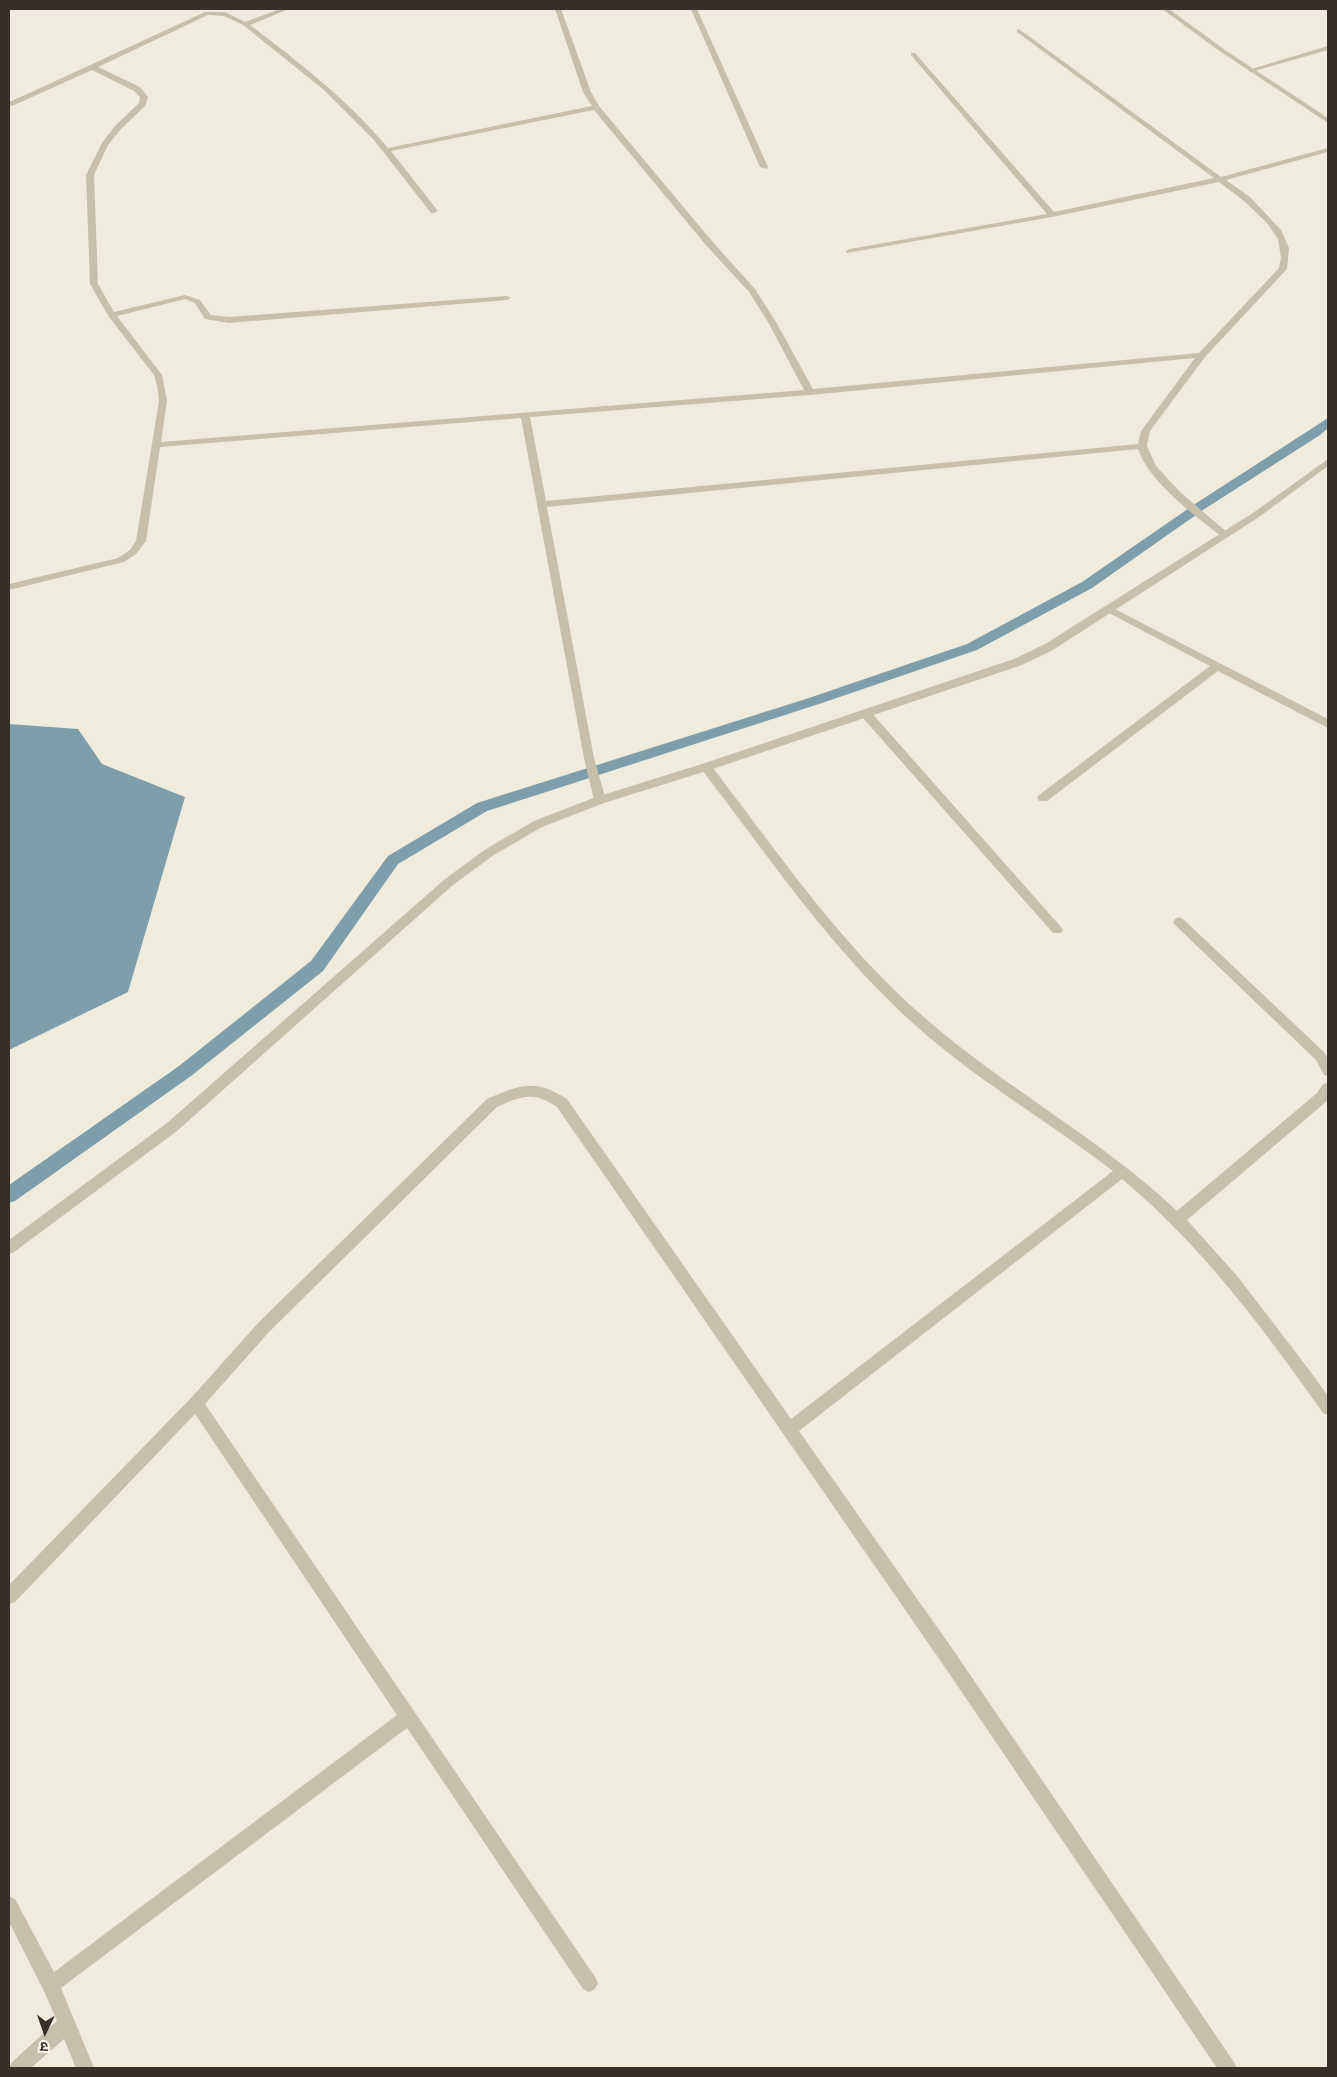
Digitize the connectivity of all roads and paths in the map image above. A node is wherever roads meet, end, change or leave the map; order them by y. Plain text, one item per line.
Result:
1 (286, 9) edge
2 (558, 9) edge
3 (694, 9) edge
4 (1165, 9) edge
5 (246, 24) junction
6 (1019, 31) dead end
7 (1328, 48) edge
8 (913, 54) dead end
9 (92, 67) junction
10 (1252, 70) junction
11 (9, 104) edge
12 (596, 107) junction
13 (1328, 121) edge
14 (387, 150) junction
15 (1328, 150) edge
16 (764, 167) dead end
17 (1221, 179) junction
18 (434, 211) dead end
19 (1052, 215) junction
20 (850, 251) dead end
21 (507, 298) dead end
22 (112, 315) junction
23 (1202, 355) junction
24 (810, 392) junction
25 (524, 416) junction
26 (156, 445) junction
27 (1142, 446) junction
28 (1328, 462) edge
29 (541, 505) junction
30 (1224, 534) junction
31 (9, 587) edge
32 (1109, 609) junction
33 (1217, 666) junction
34 (866, 714) junction
35 (1328, 724) edge
36 (706, 767) junction
37 (1043, 798) dead end
38 (600, 800) junction
39 (1179, 922) dead end
40 (1057, 930) dead end
41 (1328, 1071) edge
42 (1328, 1088) edge
43 (1123, 1171) junction
44 (1178, 1219) junction
45 (9, 1248) edge
46 (196, 1403) junction
47 (1328, 1408) edge
48 (790, 1429) junction
49 (9, 1596) edge
50 (409, 1716) junction
51 (9, 1905) edge
52 (589, 1983) dead end
53 (50, 1986) junction
54 (67, 2024) junction
55 (18, 2068) edge
56 (85, 2068) edge
57 (1228, 2068) edge

1 - 5 street
2 - 12 street
3 - 16 street
4 - 10 street
5 - 9 street
5 - 14 street
6 - 17 street
7 - 10 street
8 - 19 street
9 - 11 street
9 - 22 street
10 - 13 street
12 - 14 street
12 - 24 street
14 - 18 street
15 - 17 street
17 - 19 street
17 - 23 street
19 - 20 street
21 - 22 street
22 - 26 street
23 - 24 street
23 - 27 street
24 - 25 street
25 - 26 street
25 - 29 street
26 - 31 street
27 - 29 street
27 - 30 street
28 - 30 street
29 - 38 street
30 - 32 street
32 - 33 street
32 - 34 street
33 - 35 street
33 - 37 street
34 - 36 street
34 - 40 street
36 - 38 street
36 - 43 street
38 - 45 street
39 - 41 street
42 - 44 street
43 - 44 street
43 - 48 street
44 - 47 street
46 - 48 street
46 - 49 street
46 - 50 street
48 - 57 street
50 - 52 street
50 - 53 street
51 - 53 street
53 - 54 street
54 - 55 street
54 - 56 street

